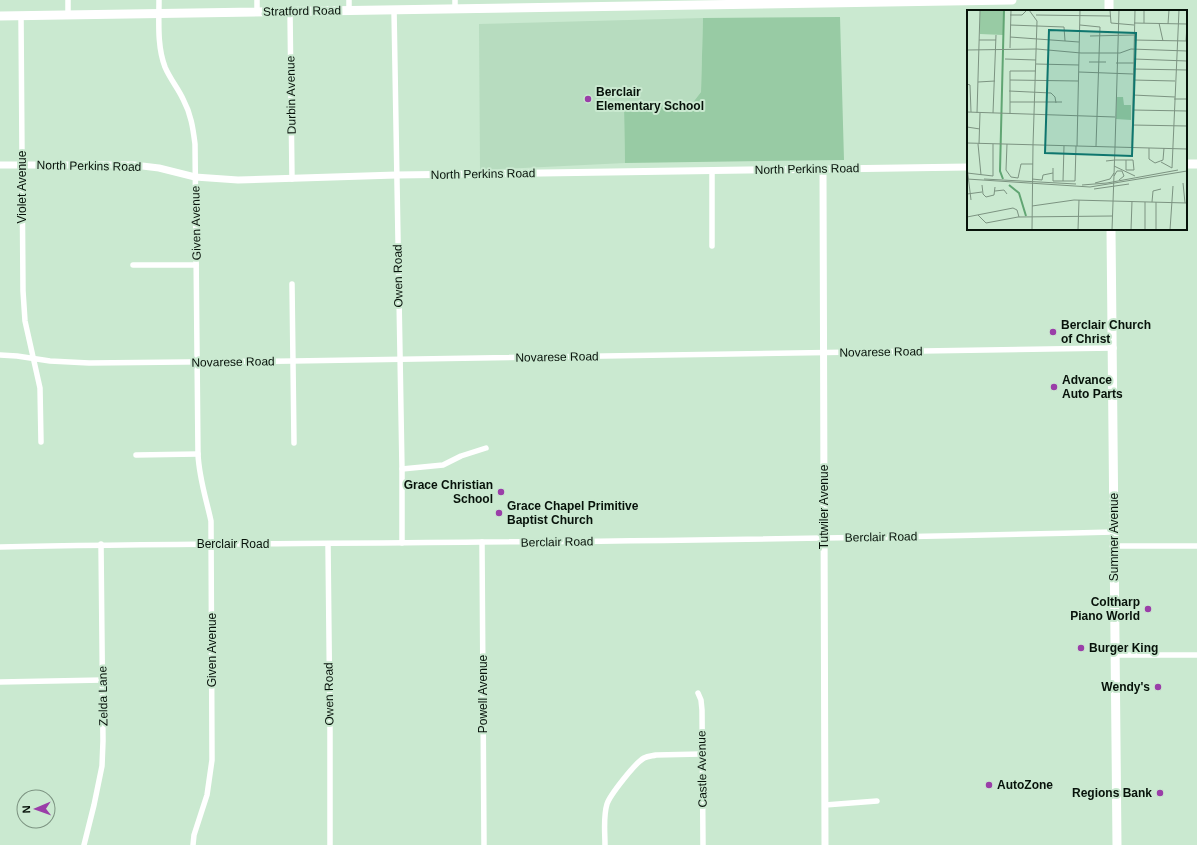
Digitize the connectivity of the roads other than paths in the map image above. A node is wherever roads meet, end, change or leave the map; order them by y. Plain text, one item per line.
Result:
1 (68, 0) edge
2 (159, 0) edge
3 (257, 0) edge
4 (349, 0) edge
5 (1012, 0) edge
6 (889, 1) edge
7 (747, 2) edge
8 (605, 3) edge
9 (455, 4) edge
10 (349, 10) junction
11 (394, 10) junction
12 (257, 12) junction
13 (290, 12) junction
14 (159, 14) junction
15 (68, 15) junction
16 (0, 16) edge
17 (21, 16) junction
18 (0, 165) edge
19 (22, 165) junction
20 (967, 167) edge
21 (823, 169) junction
22 (712, 171) junction
23 (396, 175) junction
24 (195, 176) junction
25 (292, 179) junction
26 (1111, 230) edge
27 (712, 246) dead end
28 (196, 264) junction
29 (133, 265) dead end
30 (292, 284) dead end
31 (1114, 348) junction
32 (825, 353) junction
33 (0, 355) edge
34 (33, 358) junction
35 (399, 359) junction
36 (293, 361) junction
37 (197, 362) junction
38 (41, 442) dead end
39 (294, 443) dead end
40 (486, 448) dead end
41 (198, 454) junction
42 (136, 455) dead end
43 (402, 469) junction
44 (1113, 532) junction
45 (824, 538) junction
46 (482, 542) junction
47 (402, 543) junction
48 (101, 544) junction
49 (212, 544) junction
50 (328, 544) junction
51 (1114, 546) junction
52 (1197, 546) edge
53 (0, 547) edge
54 (1115, 655) junction
55 (1197, 655) edge
56 (103, 680) junction
57 (0, 682) edge
58 (698, 693) dead end
59 (702, 754) junction
60 (877, 802) dead end
61 (825, 805) junction
62 (84, 845) edge
63 (193, 845) edge
64 (330, 845) edge
65 (484, 845) edge
66 (605, 845) edge
67 (703, 845) edge
68 (825, 845) edge
69 (1117, 845) edge

1 - 15 street
2 - 14 street, Given Avenue
3 - 12 street
4 - 10 street
5 - 6 main road, Stratford Road
6 - 7 main road, Stratford Road
7 - 8 main road, Stratford Road
8 - 9 main road, Stratford Road
9 - 11 main road, Stratford Road
10 - 11 main road, Stratford Road
10 - 13 main road, Stratford Road
11 - 23 street, Owen Road
12 - 13 main road, Stratford Road
12 - 14 main road, Stratford Road
13 - 25 street, Durbin Avenue
14 - 15 main road, Stratford Road
14 - 24 street, Given Avenue
15 - 17 main road, Stratford Road
16 - 17 main road, Stratford Road
17 - 19 street, Violet Avenue
18 - 19 street, North Perkins Road
19 - 24 street, North Perkins Road
19 - 34 street, Violet Avenue
20 - 21 street, North Perkins Road
21 - 22 street, North Perkins Road
21 - 32 street, Tutwiler Avenue
22 - 23 street, North Perkins Road
22 - 27 street
23 - 25 street, North Perkins Road
23 - 35 street, Owen Road
24 - 25 street, North Perkins Road
24 - 28 street, Given Avenue
26 - 31 main road, Summer Avenue
28 - 29 street
28 - 37 street, Given Avenue
30 - 36 street
31 - 32 street, Novarese Road
31 - 44 main road, Summer Avenue
32 - 35 street, Novarese Road
32 - 45 street, Tutwiler Avenue
33 - 34 street, Novarese Road
34 - 37 street, Novarese Road
34 - 38 street, Violet Avenue
35 - 36 street, Novarese Road
35 - 43 street, Owen Road
36 - 37 street, Novarese Road
36 - 39 street
37 - 41 street, Given Avenue
40 - 43 street
41 - 42 street
41 - 49 street, Given Avenue
43 - 47 street, Owen Road
44 - 45 street, Berclair Road
44 - 51 main road, Summer Avenue
45 - 46 street, Berclair Road
45 - 61 street, Tutwiler Avenue
46 - 47 street, Berclair Road
46 - 65 street, Powell Avenue
47 - 50 street, Berclair Road
48 - 49 street, Berclair Road
48 - 53 street, Berclair Road
48 - 56 street, Zelda Lane
49 - 50 street, Berclair Road
49 - 63 street, Given Avenue
50 - 64 street, Owen Road
51 - 52 street
51 - 54 main road, Summer Avenue
54 - 55 street
54 - 69 main road, Summer Avenue
56 - 57 street
56 - 62 street, Zelda Lane
58 - 59 street, Castle Avenue
59 - 66 street
59 - 67 street, Castle Avenue
60 - 61 street
61 - 68 street, Tutwiler Avenue

